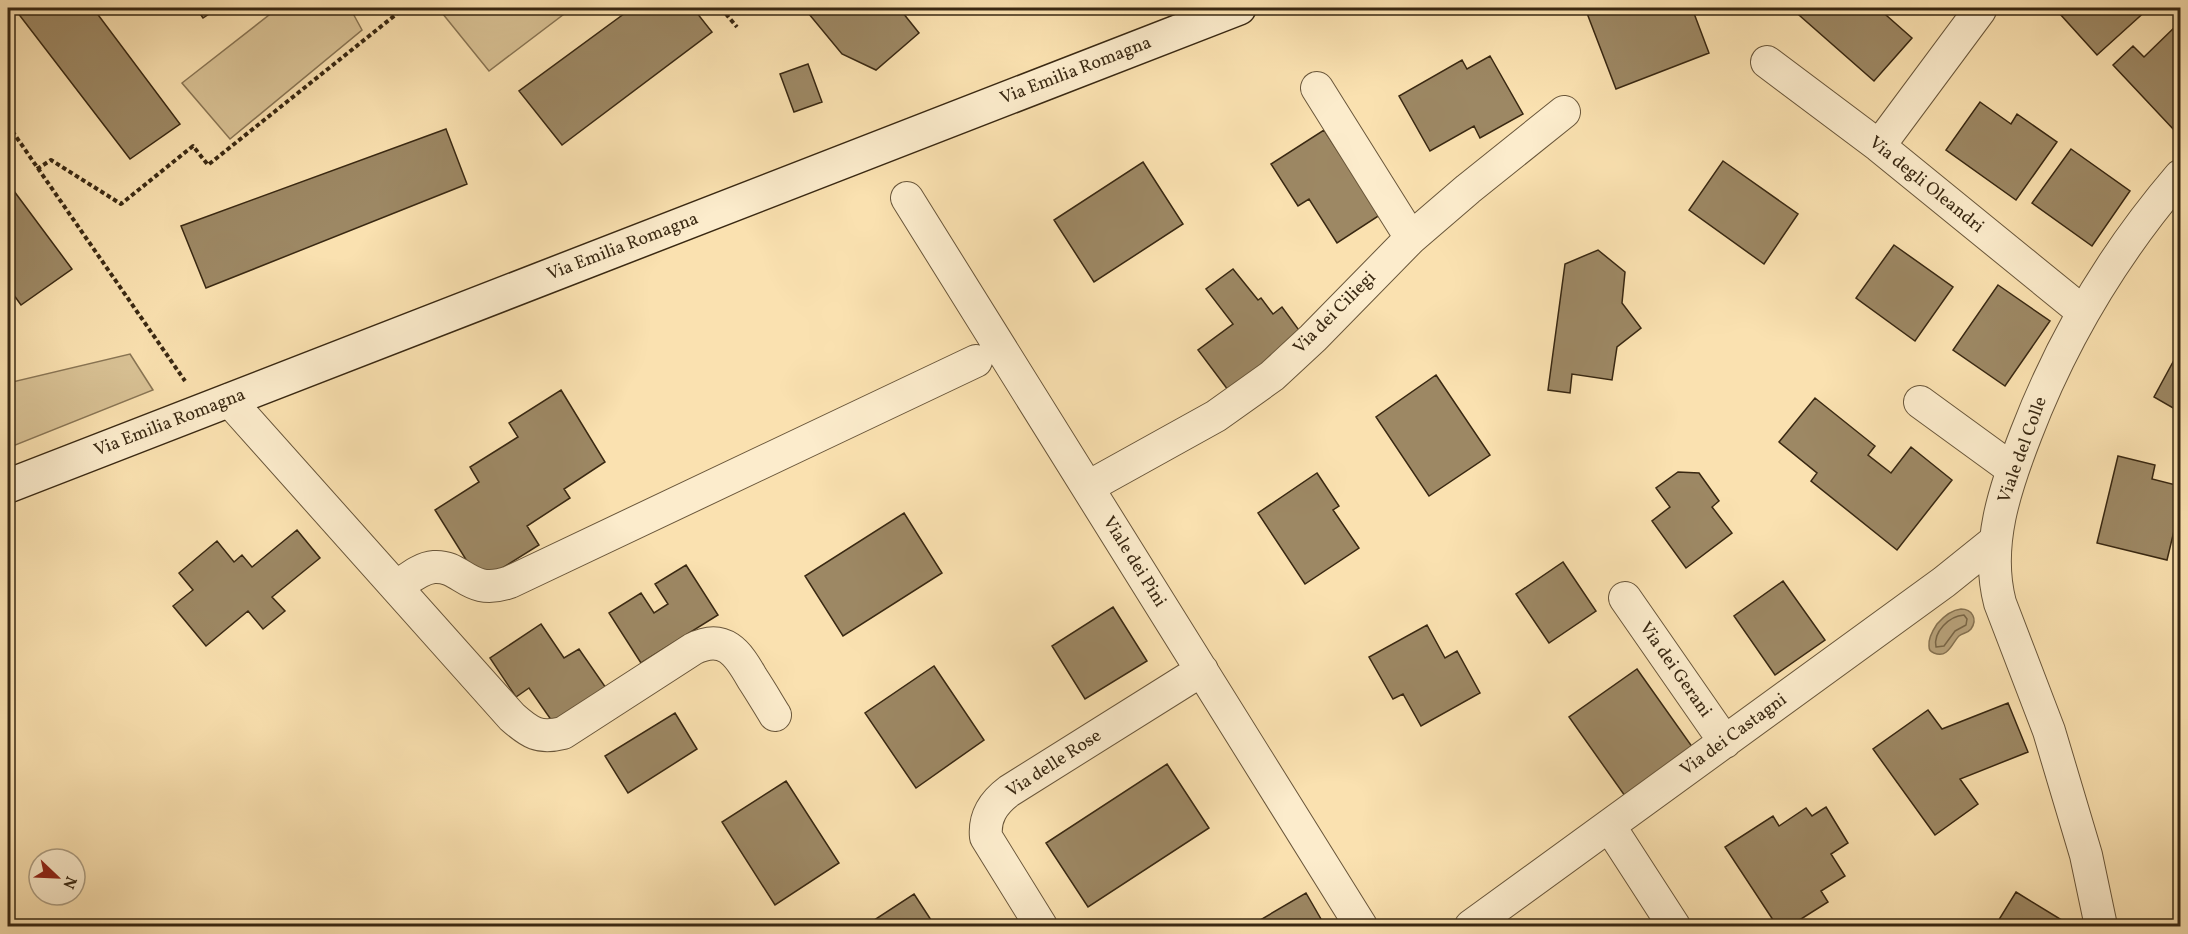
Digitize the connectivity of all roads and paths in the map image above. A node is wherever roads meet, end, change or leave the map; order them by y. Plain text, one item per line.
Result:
1 (404, 8) edge
2 (721, 8) edge
3 (1239, 8) edge
4 (1980, 10) dead end
5 (737, 27) dead end
6 (1767, 62) dead end
7 (1317, 88) dead end
8 (1564, 112) dead end
9 (8, 125) edge
10 (1879, 146) junction
11 (37, 169) junction
12 (2181, 176) edge
13 (907, 198) dead end
14 (1411, 238) junction
15 (2083, 312) junction
16 (976, 361) dead end
17 (1920, 402) dead end
18 (217, 405) junction
19 (2012, 469) junction
20 (8, 486) edge
21 (1088, 488) junction
22 (1995, 541) junction
23 (396, 587) junction
24 (1625, 598) dead end
25 (1202, 670) junction
26 (775, 715) dead end
27 (1725, 742) junction
28 (1610, 827) junction
29 (1041, 927) edge
30 (1361, 927) edge
31 (1471, 927) edge
32 (1674, 927) edge
33 (2101, 927) edge

1 - 11 path
2 - 5 path
3 - 18 main road, Via Emilia Romagna
4 - 10 street
6 - 10 street, Via degli Oleandri
7 - 14 street
8 - 14 street, Via dei Ciliegi
9 - 11 path
10 - 15 street, Via degli Oleandri
11 - 18 path
12 - 15 street, Viale del Colle
13 - 21 street, Viale dei Pini
14 - 21 street, Via dei Ciliegi
15 - 19 street, Viale del Colle
16 - 23 street
17 - 19 street
18 - 20 main road, Via Emilia Romagna
18 - 23 street
19 - 22 street, Viale del Colle
21 - 25 street, Viale dei Pini
22 - 27 street, Via dei Castagni
22 - 33 street, Viale del Colle
23 - 26 street
24 - 27 street, Via dei Gerani
25 - 29 street, Via delle Rose
25 - 30 street, Viale dei Pini
27 - 28 street, Via dei Castagni
28 - 31 street, Via dei Castagni
28 - 32 street

